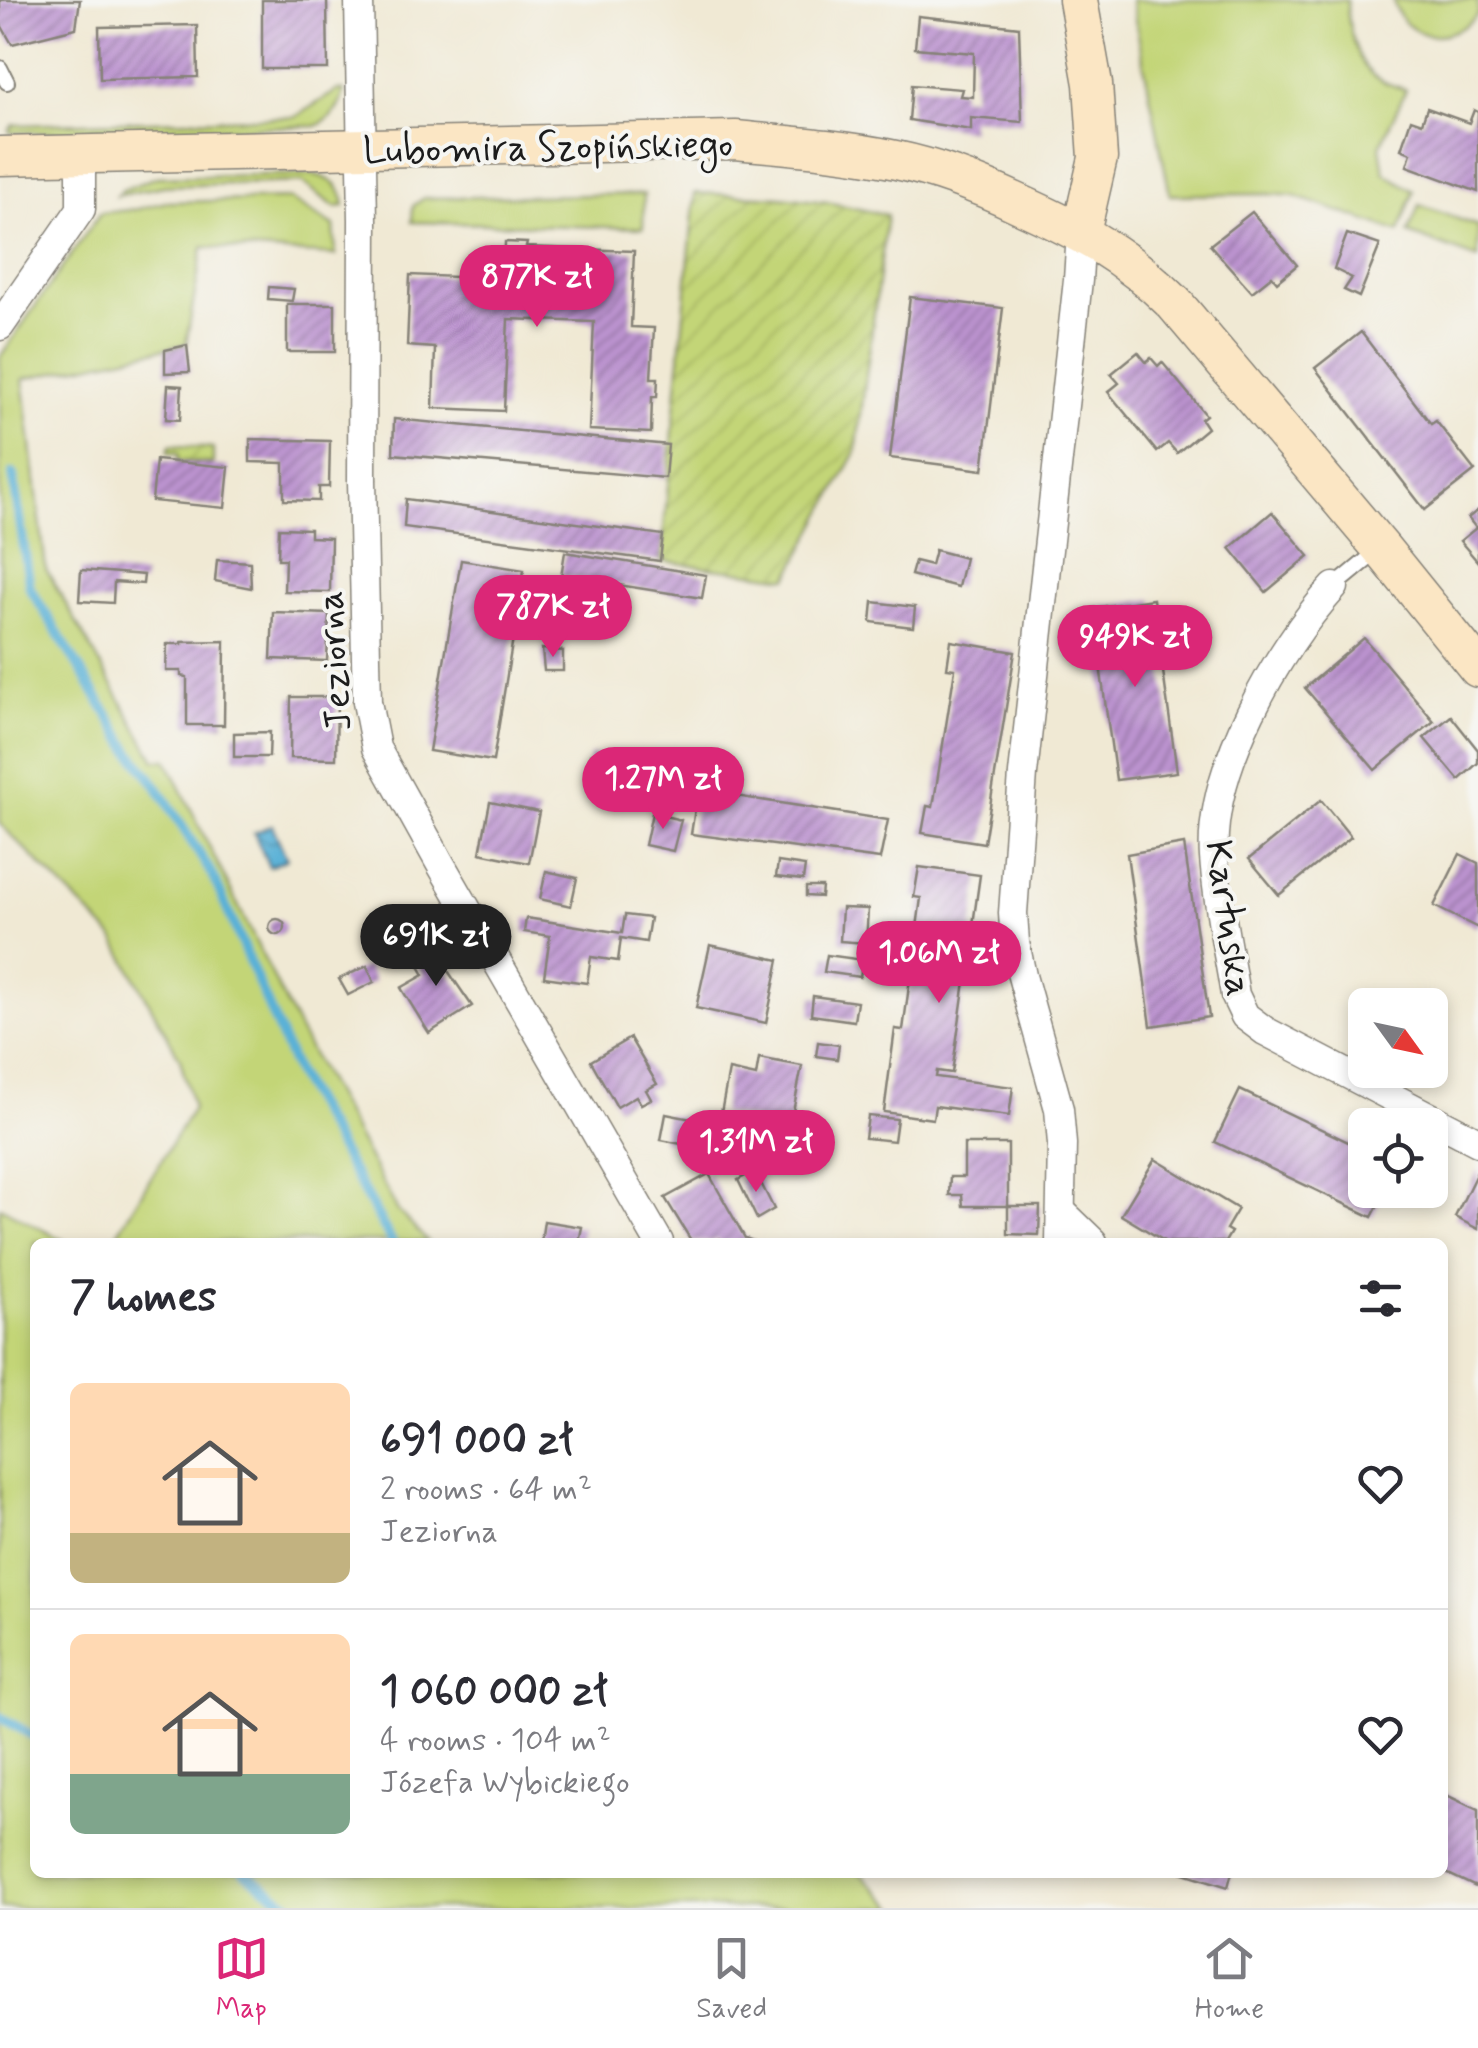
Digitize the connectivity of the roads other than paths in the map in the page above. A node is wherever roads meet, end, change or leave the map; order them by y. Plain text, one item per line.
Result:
1 (359, 0) edge
2 (1078, 0) edge
3 (362, 150) junction
4 (82, 154) junction
5 (0, 156) edge
6 (1081, 232) junction
7 (0, 326) edge
8 (1380, 548) junction
9 (1334, 586) joint
10 (1478, 668) edge
11 (1478, 1142) edge
12 (1062, 1212) junction
13 (657, 1238) edge
14 (1060, 1238) edge
15 (1088, 1238) edge

1 - 3 street, Jeziorna
2 - 6 main road
3 - 4 main road, Lubomira Szopińskiego
3 - 6 main road, Lubomira Szopińskiego
3 - 13 street, Jeziorna
4 - 5 main road, Lubomira Szopińskiego
4 - 7 street
6 - 8 main road
6 - 12 street
8 - 9 lane, Kartuska
8 - 10 main road
9 - 11 street, Kartuska
12 - 14 street
12 - 15 street

